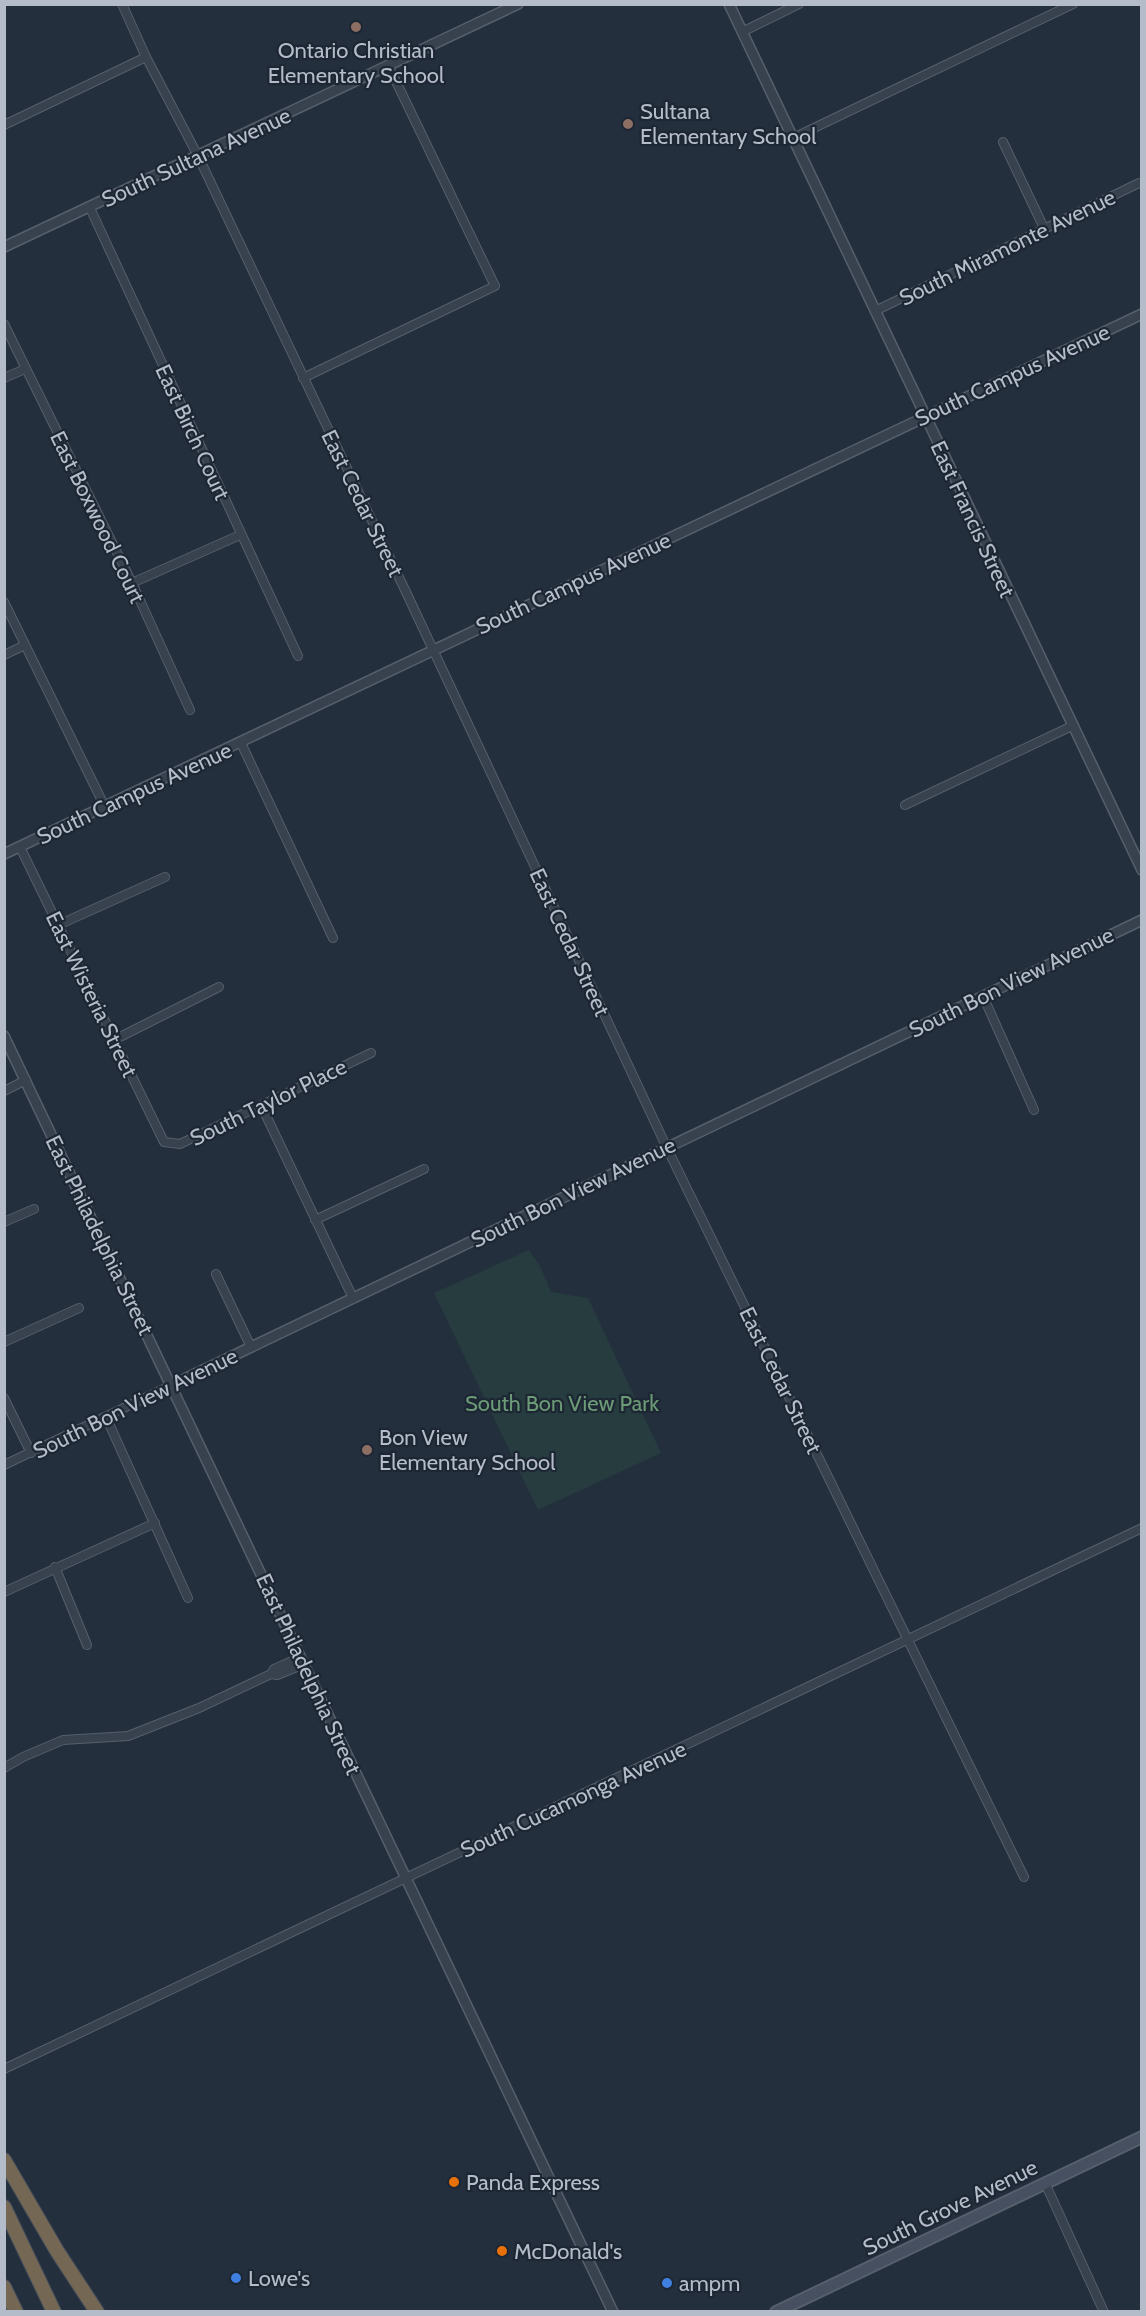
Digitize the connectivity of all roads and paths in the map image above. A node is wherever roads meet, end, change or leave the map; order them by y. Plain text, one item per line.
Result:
1 (122, 4) edge
2 (518, 4) edge
3 (729, 4) edge
4 (799, 4) edge
5 (1073, 4) edge
6 (742, 32) junction
7 (146, 57) junction
8 (388, 65) junction
9 (4, 125) edge
10 (793, 138) junction
11 (1003, 142) dead end
12 (198, 156) junction
13 (1139, 183) dead end
14 (90, 207) junction
15 (1044, 228) junction
16 (4, 247) edge
17 (875, 311) junction
18 (1142, 314) edge
19 (4, 324) edge
20 (25, 369) junction
21 (4, 378) edge
22 (303, 378) junction
23 (925, 417) junction
24 (240, 535) junction
25 (132, 583) junction
26 (4, 602) edge
27 (25, 645) junction
28 (432, 649) junction
29 (4, 655) edge
30 (298, 656) dead end
31 (190, 710) dead end
32 (1072, 726) junction
33 (241, 743) junction
34 (905, 805) dead end
35 (105, 807) junction
36 (20, 847) junction
37 (4, 854) edge
38 (1142, 870) edge
39 (165, 877) dead end
40 (1142, 920) edge
41 (58, 925) junction
42 (333, 938) dead end
43 (219, 987) dead end
44 (983, 996) junction
45 (4, 1036) edge
46 (114, 1040) junction
47 (371, 1053) dead end
48 (26, 1080) junction
49 (4, 1090) edge
50 (261, 1105) junction
51 (1034, 1110) dead end
52 (164, 1142) joint
53 (666, 1148) junction
54 (424, 1168) dead end
55 (34, 1209) dead end
56 (315, 1220) junction
57 (4, 1222) edge
58 (216, 1274) dead end
59 (353, 1298) junction
60 (79, 1308) dead end
61 (4, 1342) edge
62 (251, 1347) junction
63 (172, 1385) junction
64 (4, 1398) edge
65 (105, 1417) junction
66 (31, 1453) junction
67 (4, 1465) edge
68 (155, 1523) junction
69 (1142, 1528) edge
70 (55, 1567) junction
71 (4, 1592) edge
72 (188, 1598) dead end
73 (908, 1639) junction
74 (87, 1645) dead end
75 (302, 1660) junction
76 (4, 1768) edge
77 (1024, 1877) dead end
78 (405, 1879) junction
79 (4, 2069) edge
80 (1142, 2137) edge
81 (4, 2160) edge
82 (1045, 2183) junction
83 (4, 2207) edge
84 (4, 2287) edge
85 (16, 2312) edge
86 (54, 2312) edge
87 (97, 2312) edge
88 (613, 2312) edge
89 (776, 2312) edge
90 (1104, 2312) edge

1 - 7 street, East Cedar Street
2 - 8 street, South Sultana Avenue
3 - 6 street, East Francis Street
4 - 6 street
5 - 10 street
6 - 10 street, East Francis Street
7 - 9 street
7 - 12 street, East Cedar Street
8 - 12 street, South Sultana Avenue
8 - 22 street
10 - 17 street, East Francis Street
11 - 15 street
12 - 14 street, South Sultana Avenue
12 - 22 street, East Cedar Street
13 - 15 street, South Miramonte Avenue
14 - 16 street, South Sultana Avenue
14 - 24 street, East Birch Court
15 - 17 street, South Miramonte Avenue
17 - 23 street, East Francis Street
18 - 23 street, South Campus Avenue
19 - 20 street, East Boxwood Court
20 - 21 street
20 - 25 street, East Boxwood Court
22 - 28 street, East Cedar Street
23 - 28 street, South Campus Avenue
23 - 32 street, East Francis Street
24 - 25 street
24 - 30 street, East Birch Court
25 - 31 street, East Boxwood Court
26 - 27 street
27 - 29 street
27 - 35 street
28 - 33 street, South Campus Avenue
28 - 53 street, East Cedar Street
32 - 34 street
32 - 38 street, East Francis Street
33 - 35 street, South Campus Avenue
33 - 42 street
35 - 36 street, South Campus Avenue
36 - 37 street, South Campus Avenue
36 - 41 street, East Wisteria Street
39 - 41 street
40 - 44 street, South Bon View Avenue
41 - 46 street, East Wisteria Street
43 - 46 street
44 - 51 street
44 - 53 street, South Bon View Avenue
45 - 48 street, East Philadelphia Street
46 - 52 street, East Wisteria Street
47 - 50 street, South Taylor Place
48 - 49 street
48 - 63 street, East Philadelphia Street
50 - 52 street, South Taylor Place
50 - 56 street
53 - 59 street, South Bon View Avenue
53 - 73 street, East Cedar Street
54 - 56 street
55 - 57 street
56 - 59 street
58 - 62 street
59 - 62 street, South Bon View Avenue
60 - 61 street
62 - 63 street, South Bon View Avenue
63 - 65 street, South Bon View Avenue
63 - 75 street, East Philadelphia Street
64 - 66 street
65 - 66 street, South Bon View Avenue
65 - 68 street
66 - 67 street, South Bon View Avenue
68 - 70 street
68 - 72 street
69 - 73 street, South Cucamonga Avenue
70 - 71 street
70 - 74 street
73 - 77 street, East Cedar Street
73 - 78 street, South Cucamonga Avenue
75 - 76 street
75 - 78 street, East Philadelphia Street
78 - 79 street, South Cucamonga Avenue
78 - 88 street, East Philadelphia Street
80 - 82 main road, South Grove Avenue
81 - 87 highway
82 - 89 main road, South Grove Avenue
82 - 90 street
83 - 86 highway
84 - 85 highway

